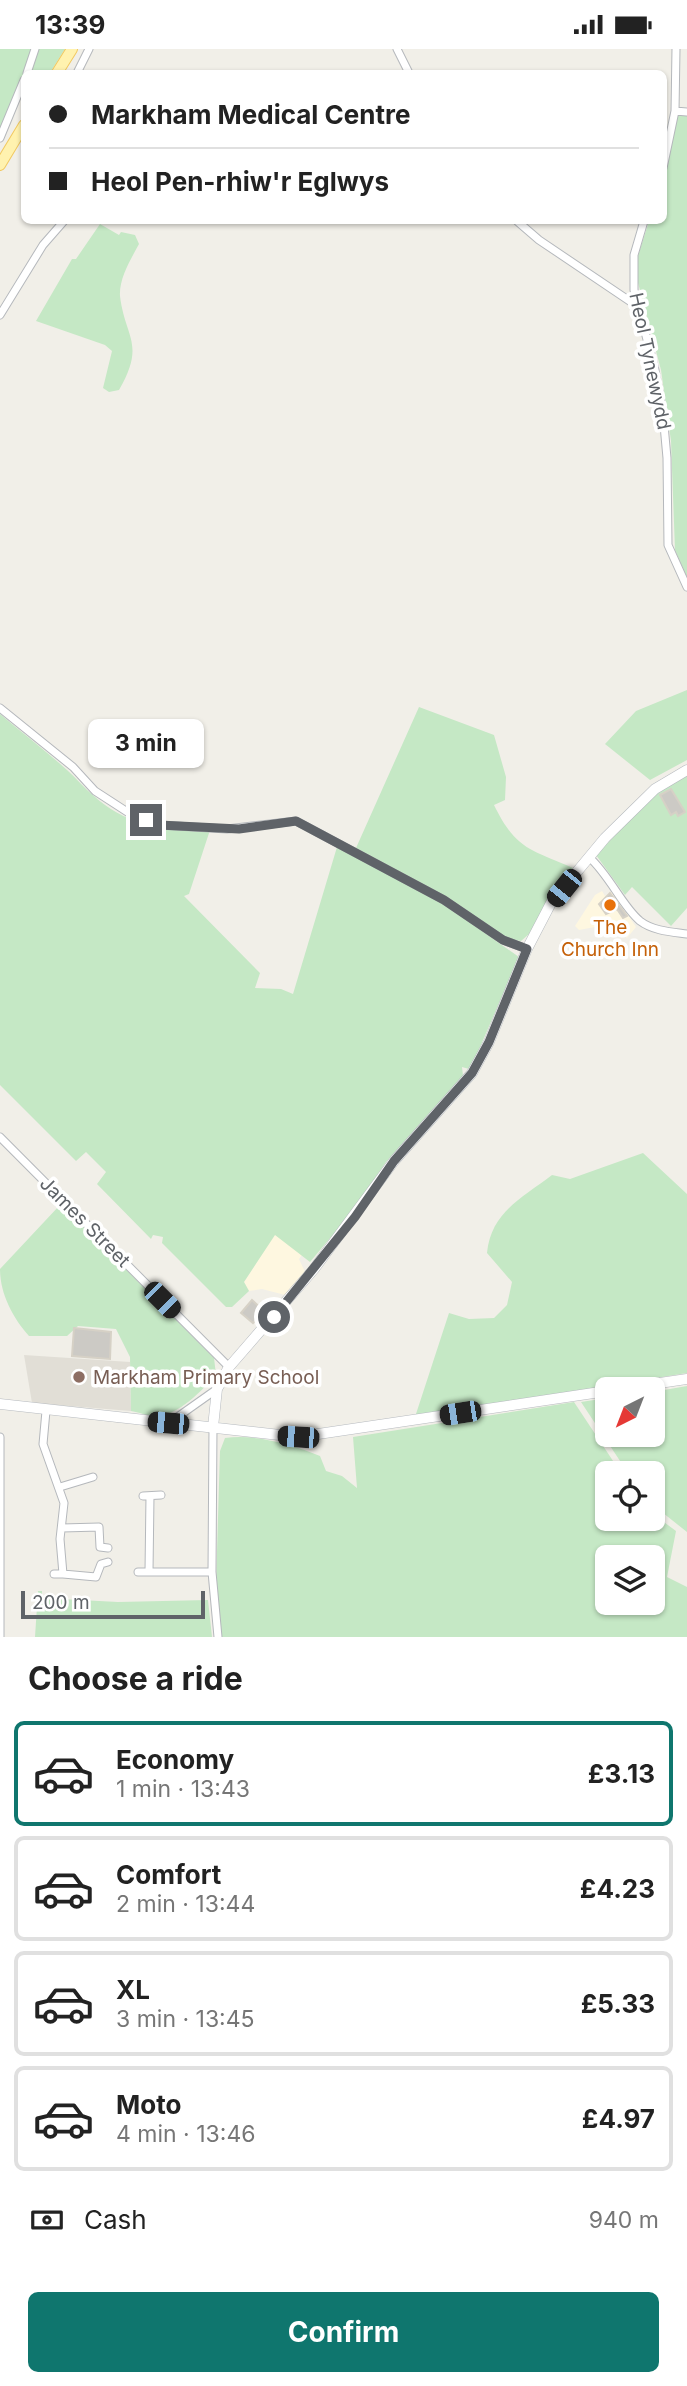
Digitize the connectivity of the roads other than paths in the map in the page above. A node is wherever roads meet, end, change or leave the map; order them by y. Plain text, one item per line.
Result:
1 (35, 49) edge
2 (72, 49) edge
3 (89, 49) edge
4 (397, 49) edge
5 (676, 49) edge
6 (28, 70) edge
7 (59, 70) edge
8 (78, 70) edge
9 (408, 70) edge
10 (21, 87) edge
11 (675, 111) junction
12 (687, 112) edge
13 (21, 130) edge
14 (0, 138) edge
15 (667, 149) edge
16 (0, 165) edge
17 (61, 224) edge
18 (520, 224) edge
19 (643, 224) edge
20 (637, 307) junction
21 (0, 315) edge
22 (687, 587) edge
23 (0, 708) edge
24 (687, 770) edge
25 (589, 857) junction
26 (687, 934) edge
27 (527, 949) junction
28 (0, 1137) edge
29 (229, 1367) junction
30 (687, 1379) edge
31 (665, 1382) edge
32 (218, 1389) junction
33 (595, 1393) edge
34 (0, 1404) edge
35 (46, 1411) junction
36 (168, 1423) junction
37 (213, 1427) junction
38 (0, 1437) edge
39 (93, 1477) dead end
40 (61, 1486) junction
41 (161, 1496) dead end
42 (62, 1528) junction
43 (108, 1548) dead end
44 (108, 1562) dead end
45 (138, 1572) dead end
46 (149, 1572) junction
47 (212, 1572) junction
48 (1, 1637) edge
49 (218, 1637) edge

1 - 6 street
2 - 7 main road
3 - 8 street
4 - 9 street
5 - 11 street
10 - 14 street
11 - 12 street
11 - 15 street
13 - 16 main road
17 - 21 street
18 - 20 street
19 - 20 street, Heol Tynewydd
20 - 22 street, Heol Tynewydd
23 - 27 street
24 - 25 street
25 - 26 street
25 - 27 street
27 - 29 street
28 - 29 street, James Street
29 - 32 street
30 - 31 street
32 - 36 street
32 - 37 street
33 - 37 street
34 - 35 street
35 - 36 street
35 - 40 street
36 - 37 street
37 - 47 street
38 - 48 street
39 - 40 street
40 - 42 street
41 - 46 street
42 - 43 street
42 - 44 street
45 - 46 street
46 - 47 street
47 - 49 street

